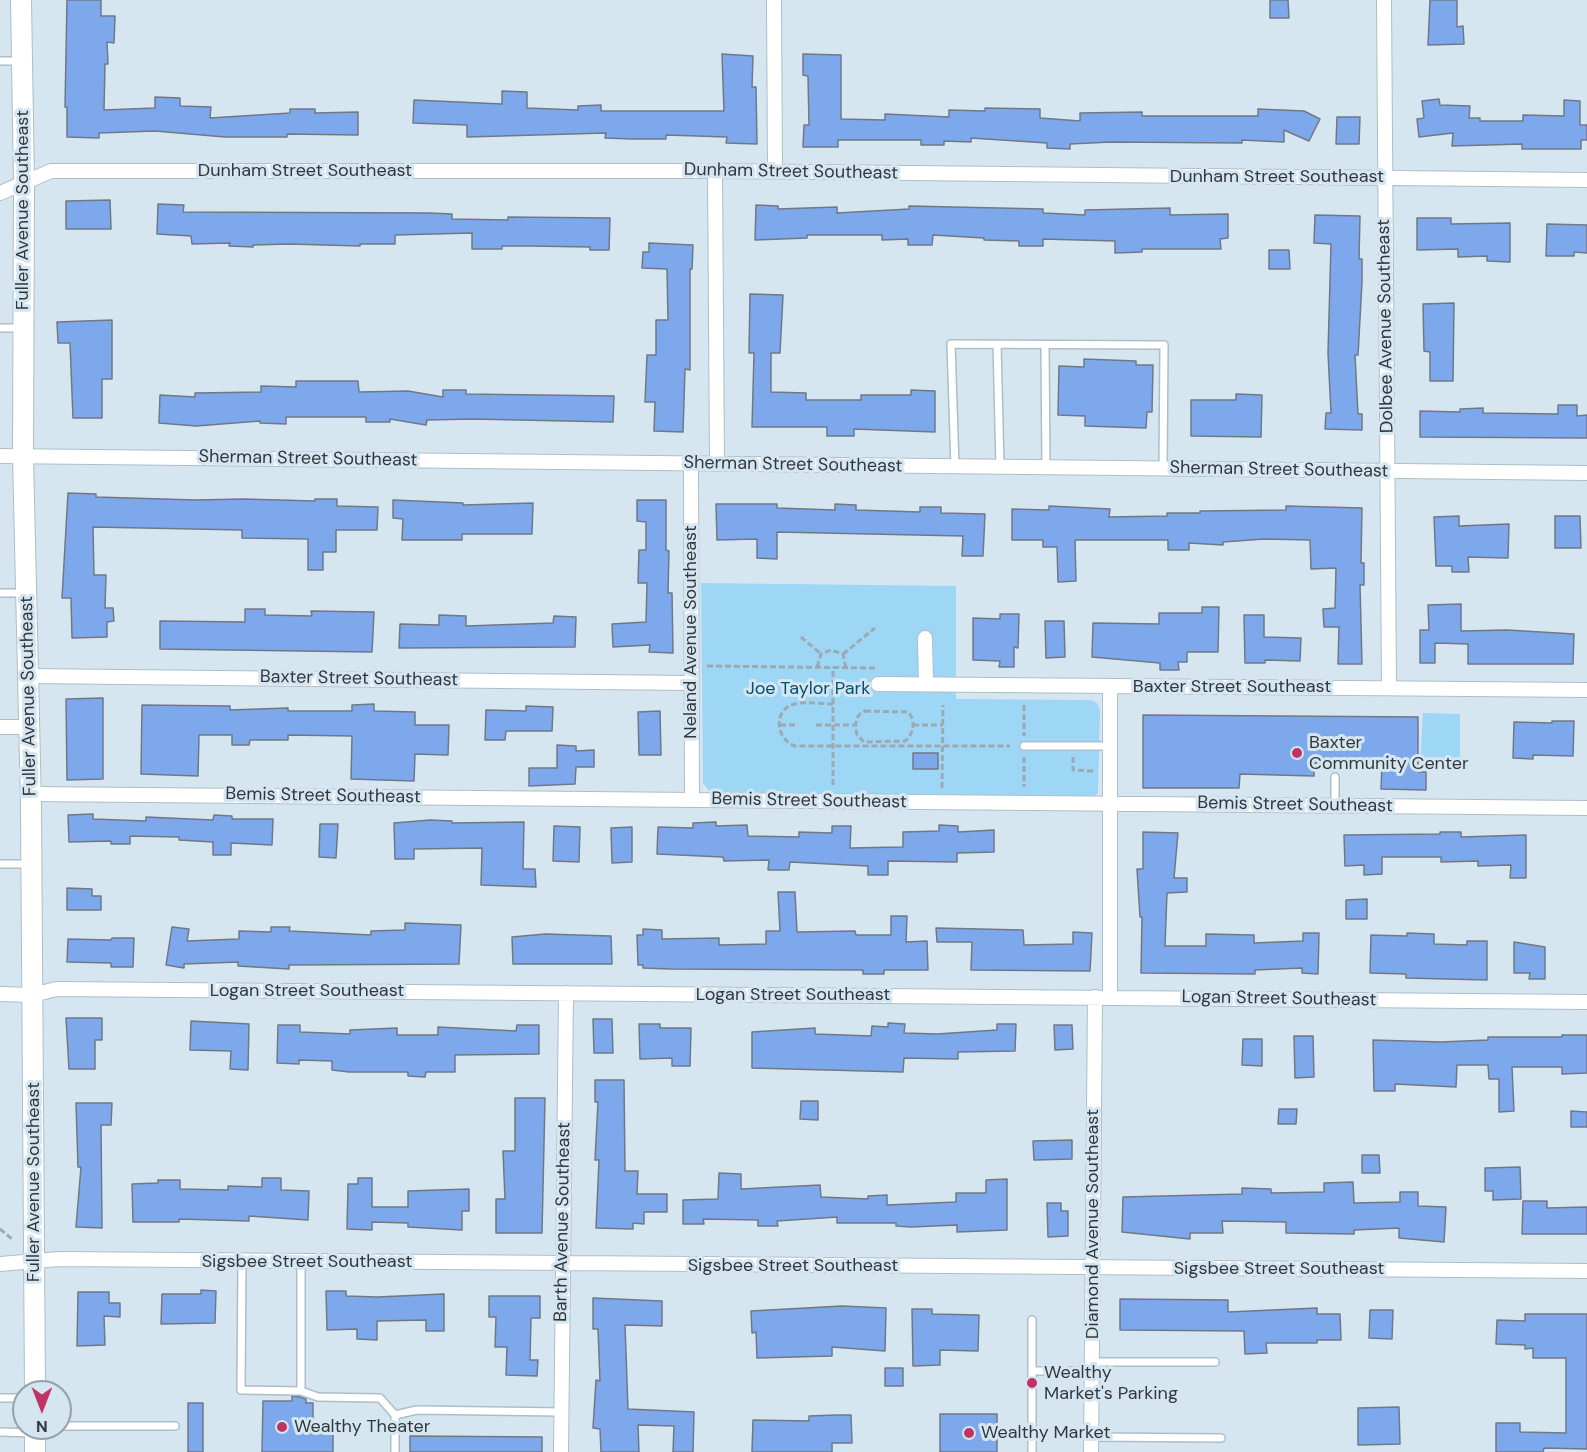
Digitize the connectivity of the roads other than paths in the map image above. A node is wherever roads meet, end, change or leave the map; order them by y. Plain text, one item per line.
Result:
1 (21, 0) edge
2 (774, 0) edge
3 (1384, 0) edge
4 (0, 61) edge
5 (21, 61) junction
6 (715, 171) junction
7 (775, 172) junction
8 (1385, 178) junction
9 (1587, 180) edge
10 (24, 182) junction
11 (0, 193) edge
12 (0, 328) edge
13 (23, 328) junction
14 (998, 344) junction
15 (1045, 345) junction
16 (0, 456) edge
17 (23, 456) junction
18 (691, 464) junction
19 (717, 464) junction
20 (955, 467) junction
21 (1000, 467) junction
22 (1046, 468) junction
23 (1163, 469) junction
24 (1388, 471) junction
25 (1587, 473) edge
26 (0, 593) edge
27 (26, 593) junction
28 (926, 638) dead end
29 (28, 675) junction
30 (691, 683) junction
31 (878, 684) dead end
32 (926, 684) junction
33 (1110, 686) junction
34 (1389, 687) junction
35 (1587, 690) edge
36 (0, 727) edge
37 (28, 727) junction
38 (1024, 746) dead end
39 (1111, 746) junction
40 (1335, 777) dead end
41 (31, 794) junction
42 (692, 800) junction
43 (1111, 804) junction
44 (1335, 806) junction
45 (1587, 808) edge
46 (0, 864) edge
47 (32, 864) junction
48 (566, 993) junction
49 (0, 994) edge
50 (33, 994) junction
51 (1095, 997) junction
52 (1110, 997) junction
53 (1587, 1002) edge
54 (34, 1261) junction
55 (242, 1261) junction
56 (301, 1261) junction
57 (0, 1264) edge
58 (561, 1265) junction
59 (1093, 1268) junction
60 (1587, 1271) edge
61 (1032, 1320) dead end
62 (1215, 1362) dead end
63 (1092, 1366) junction
64 (1032, 1371) junction
65 (35, 1380) edge
66 (301, 1390) junction
67 (561, 1412) junction
68 (395, 1415) junction
69 (72, 1426) edge
70 (176, 1426) dead end
71 (1091, 1437) junction
72 (1221, 1438) dead end
73 (395, 1452) edge
74 (561, 1452) edge
75 (1032, 1452) edge
76 (1091, 1452) edge

1 - 5 main road, Fuller Avenue Southeast
2 - 7 street
3 - 8 street, Dolbee Avenue Southeast
4 - 5 lane
5 - 10 main road, Fuller Avenue Southeast
6 - 7 street, Dunham Street Southeast
6 - 10 street, Dunham Street Southeast
6 - 19 street
7 - 8 street, Dunham Street Southeast
8 - 9 street, Dunham Street Southeast
8 - 24 street, Dolbee Avenue Southeast
10 - 11 street, Dunham Street Southeast
10 - 13 main road, Fuller Avenue Southeast
12 - 13 lane
13 - 17 main road, Fuller Avenue Southeast
14 - 15 lane
14 - 20 lane
14 - 21 lane
15 - 22 lane
15 - 23 lane
16 - 17 street, Sherman Street Southeast
17 - 18 street, Sherman Street Southeast
17 - 27 main road, Fuller Avenue Southeast
18 - 19 street, Sherman Street Southeast
18 - 30 street, Neland Avenue Southeast
19 - 20 street, Sherman Street Southeast
20 - 21 street, Sherman Street Southeast
21 - 22 street, Sherman Street Southeast
22 - 23 street, Sherman Street Southeast
23 - 24 street, Sherman Street Southeast
24 - 25 street, Sherman Street Southeast
24 - 34 street, Dolbee Avenue Southeast
26 - 27 lane
27 - 29 main road, Fuller Avenue Southeast
28 - 32 street
29 - 30 street, Baxter Street Southeast
29 - 37 main road, Fuller Avenue Southeast
30 - 42 street, Neland Avenue Southeast
31 - 32 street, Baxter Street Southeast
32 - 33 street, Baxter Street Southeast
33 - 34 street, Baxter Street Southeast
33 - 39 street
34 - 35 street, Baxter Street Southeast
36 - 37 street
37 - 41 main road, Fuller Avenue Southeast
38 - 39 lane
39 - 43 street
40 - 44 lane
41 - 42 street, Bemis Street Southeast
41 - 47 main road, Fuller Avenue Southeast
42 - 43 street, Bemis Street Southeast
43 - 44 street, Bemis Street Southeast
43 - 52 street
44 - 45 street, Bemis Street Southeast
46 - 47 lane
47 - 50 main road, Fuller Avenue Southeast
48 - 50 street, Logan Street Southeast
48 - 51 street, Logan Street Southeast
48 - 58 street, Barth Avenue Southeast
49 - 50 street, Logan Street Southeast
50 - 54 main road, Fuller Avenue Southeast
51 - 52 street, Logan Street Southeast
51 - 59 street, Diamond Avenue Southeast
52 - 53 street, Logan Street Southeast
54 - 55 street, Sigsbee Street Southeast
54 - 57 street, Sigsbee Street Southeast
54 - 65 main road, Fuller Avenue Southeast
55 - 56 street, Sigsbee Street Southeast
55 - 66 lane
56 - 58 street, Sigsbee Street Southeast
56 - 66 lane
58 - 59 street, Sigsbee Street Southeast
58 - 67 street, Barth Avenue Southeast
59 - 60 street, Sigsbee Street Southeast
59 - 63 street, Diamond Avenue Southeast
61 - 64 lane
62 - 63 lane
63 - 64 lane
63 - 71 street, Diamond Avenue Southeast
64 - 75 lane
66 - 68 lane
67 - 68 lane
67 - 74 street, Barth Avenue Southeast
68 - 73 lane
69 - 70 lane
71 - 72 lane
71 - 76 street, Diamond Avenue Southeast

